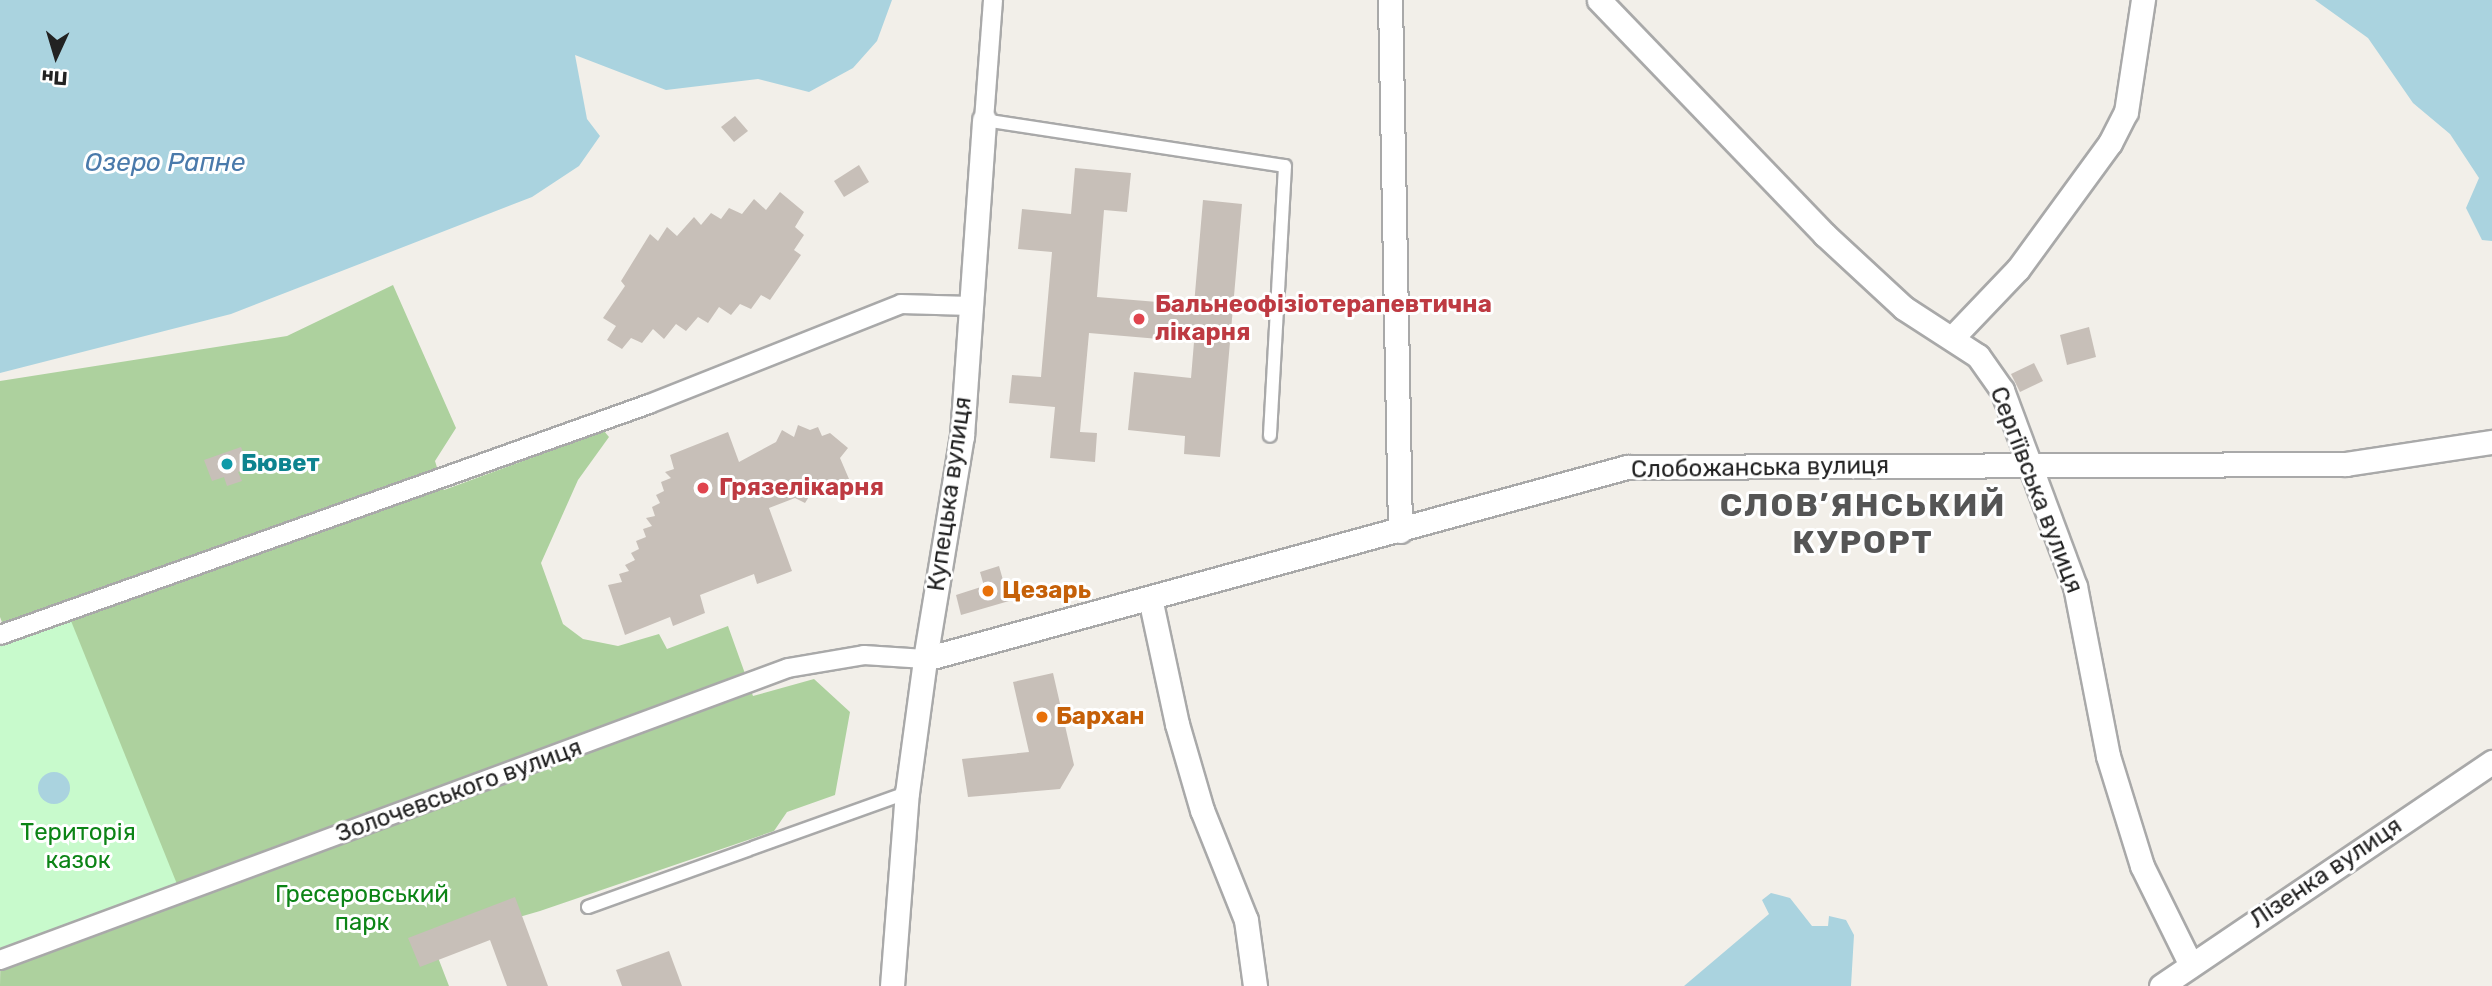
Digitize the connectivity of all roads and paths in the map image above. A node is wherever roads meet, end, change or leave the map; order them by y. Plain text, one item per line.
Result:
1 (993, 0) edge
2 (1390, 0) edge
3 (1599, 0) edge
4 (2143, 0) edge
5 (984, 120) junction
6 (971, 306) junction
7 (1952, 338) junction
8 (1270, 436) dead end
9 (2492, 442) edge
10 (2032, 466) junction
11 (1400, 530) junction
12 (1150, 598) junction
13 (0, 635) edge
14 (925, 659) junction
15 (2492, 762) edge
16 (907, 793) junction
17 (588, 907) dead end
18 (0, 960) edge
19 (2190, 963) junction
20 (891, 986) edge
21 (1255, 986) edge
22 (2161, 986) edge

1 - 5 street, Купецька вулиця
2 - 11 street
3 - 7 street, Сергіївська вулиця
4 - 7 street
5 - 6 street, Купецька вулиця
5 - 8 lane
6 - 13 street
6 - 14 street, Купецька вулиця
7 - 10 street, Сергіївська вулиця
9 - 10 street, Слобожанська вулиця
10 - 11 street, Слобожанська вулиця
10 - 19 street, Сергіївська вулиця
11 - 12 street, Слобожанська вулиця
12 - 14 street, Слобожанська вулиця
12 - 21 street
14 - 16 street, Купецька вулиця
14 - 18 street, Золочевського вулиця
15 - 19 street, Лізенка вулиця
16 - 17 lane
16 - 20 street, Купецька вулиця
19 - 22 street, Лізенка вулиця

